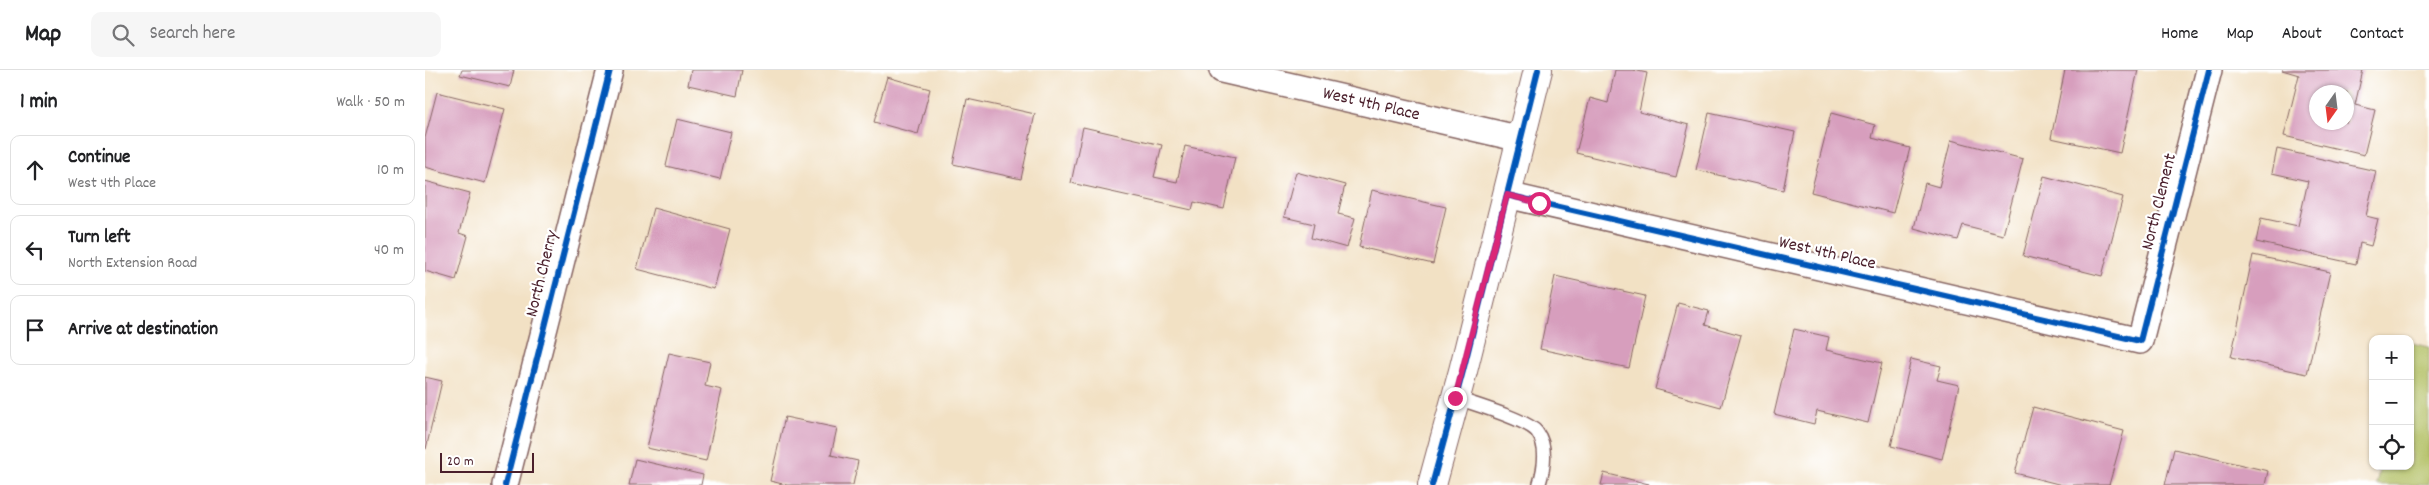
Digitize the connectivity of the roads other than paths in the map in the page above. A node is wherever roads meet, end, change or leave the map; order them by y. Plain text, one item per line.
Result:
1 (610, 70) edge
2 (1222, 70) edge
3 (1538, 70) edge
4 (2209, 70) edge
5 (1521, 139) junction
6 (1507, 195) junction
7 (2140, 341) joint
8 (1455, 398) junction
9 (505, 485) edge
10 (1432, 485) edge
11 (1539, 485) edge

1 - 9 street, North Cherry
2 - 5 street, West 4th Place
3 - 5 street
4 - 7 street, North Clement
5 - 6 street
6 - 7 street, West 4th Place
6 - 8 street
8 - 10 street
8 - 11 lane

